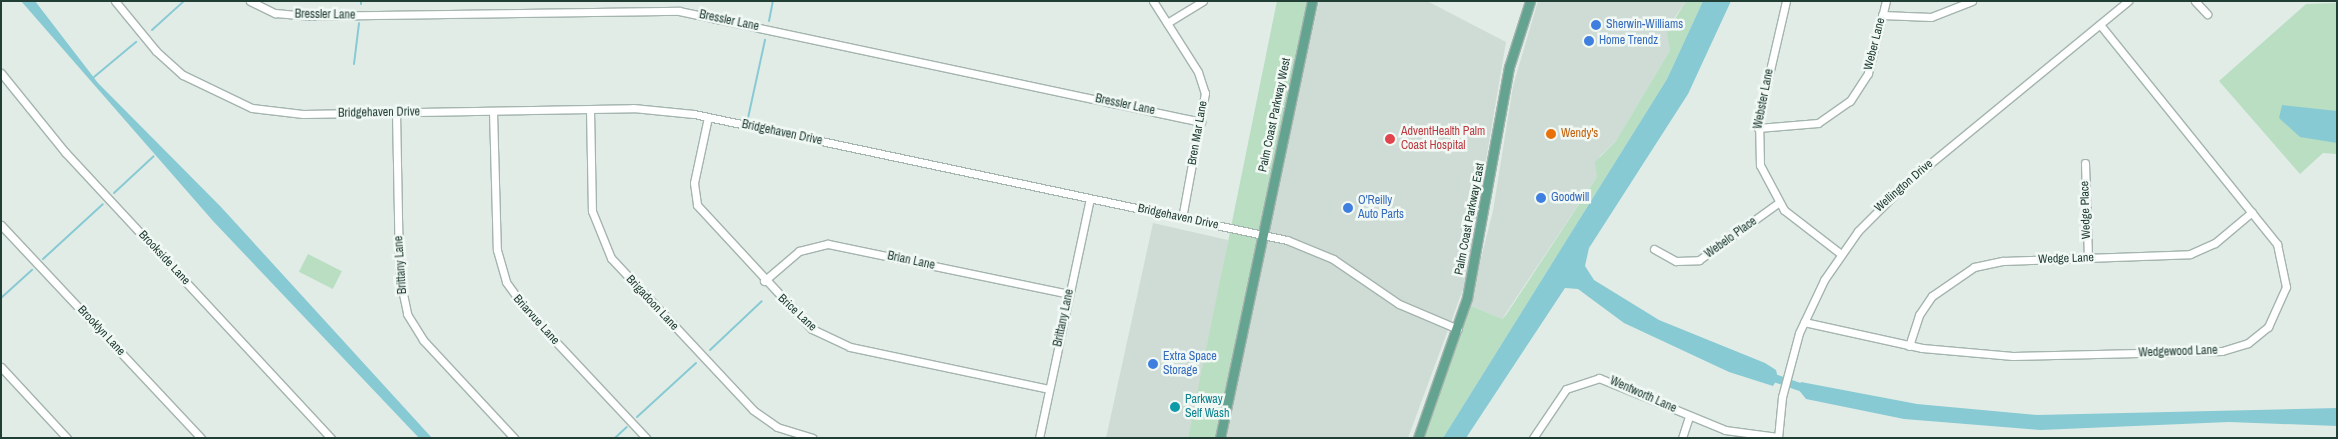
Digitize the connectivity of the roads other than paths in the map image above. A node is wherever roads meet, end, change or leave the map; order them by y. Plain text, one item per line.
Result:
1 (115, 1) edge
2 (250, 1) edge
3 (1152, 1) edge
4 (1203, 1) edge
5 (1312, 1) edge
6 (1530, 1) edge
7 (1786, 1) edge
8 (1886, 1) edge
9 (1972, 1) edge
10 (2128, 1) edge
11 (2195, 1) edge
12 (2207, 14) dead end
13 (1882, 15) junction
14 (1167, 23) junction
15 (2100, 25) junction
16 (1, 73) edge
17 (590, 109) junction
18 (493, 111) junction
19 (396, 112) junction
20 (708, 117) junction
21 (1201, 122) junction
22 (1758, 128) junction
23 (2085, 163) dead end
24 (1090, 199) junction
25 (1778, 203) junction
26 (2252, 212) junction
27 (1182, 218) junction
28 (1, 226) edge
29 (1263, 235) junction
30 (1654, 249) dead end
31 (1840, 254) junction
32 (2088, 258) junction
33 (764, 281) junction
34 (1069, 294) junction
35 (1804, 322) junction
36 (1458, 328) junction
37 (1908, 346) junction
38 (1, 367) edge
39 (1049, 389) junction
40 (1689, 416) junction
41 (67, 438) edge
42 (201, 438) edge
43 (331, 438) edge
44 (514, 438) edge
45 (646, 438) edge
46 (812, 438) edge
47 (1039, 438) edge
48 (1220, 438) edge
49 (1418, 438) edge
50 (1533, 438) edge
51 (1682, 438) edge
52 (1778, 438) edge

1 - 19 street, Bridgehaven Drive
2 - 21 street, Bressler Lane
3 - 14 street, Bren Mar Lane
4 - 14 street
5 - 29 main road, Palm Coast Parkway West
6 - 36 main road, Palm Coast Parkway East
7 - 22 street, Webster Lane
8 - 13 street, Weber Lane
9 - 13 street
10 - 15 street, Wellington Drive
11 - 12 street
13 - 22 street, Weber Lane
14 - 21 street, Bren Mar Lane
15 - 26 street, Wedgewood Lane
15 - 31 street, Wellington Drive
16 - 43 street, Brookside Lane
17 - 18 street, Bridgehaven Drive
17 - 20 street, Bridgehaven Drive
17 - 46 street, Brigadoon Lane
18 - 19 street, Bridgehaven Drive
18 - 45 street, Briarvue Lane
19 - 44 street, Brittany Lane
20 - 24 street, Bridgehaven Drive
20 - 33 street, Brice Lane
21 - 27 street, Bren Mar Lane
22 - 25 street, Webster Lane
23 - 32 street, Wedge Place
24 - 27 street, Bridgehaven Drive
24 - 34 street, Brittany Lane
25 - 30 street, Webelo Place
25 - 31 street, Webster Lane
26 - 32 street, Wedge Lane
26 - 37 street, Wedgewood Lane
27 - 29 street, Bridgehaven Drive
28 - 42 street, Brooklyn Lane
29 - 36 street, Bridgehaven Drive
29 - 48 main road, Palm Coast Parkway West
31 - 35 street, Wellington Drive
32 - 37 street, Wedge Lane
33 - 34 street, Brian Lane
33 - 39 street, Brice Lane
34 - 39 street, Brittany Lane
35 - 37 street, Wedgewood Lane
35 - 52 street, Wellington Drive
36 - 49 main road, Palm Coast Parkway East
38 - 41 street
39 - 47 street, Brittany Lane
40 - 50 street, Wentworth Lane
40 - 51 street
40 - 52 street, Wentworth Lane

